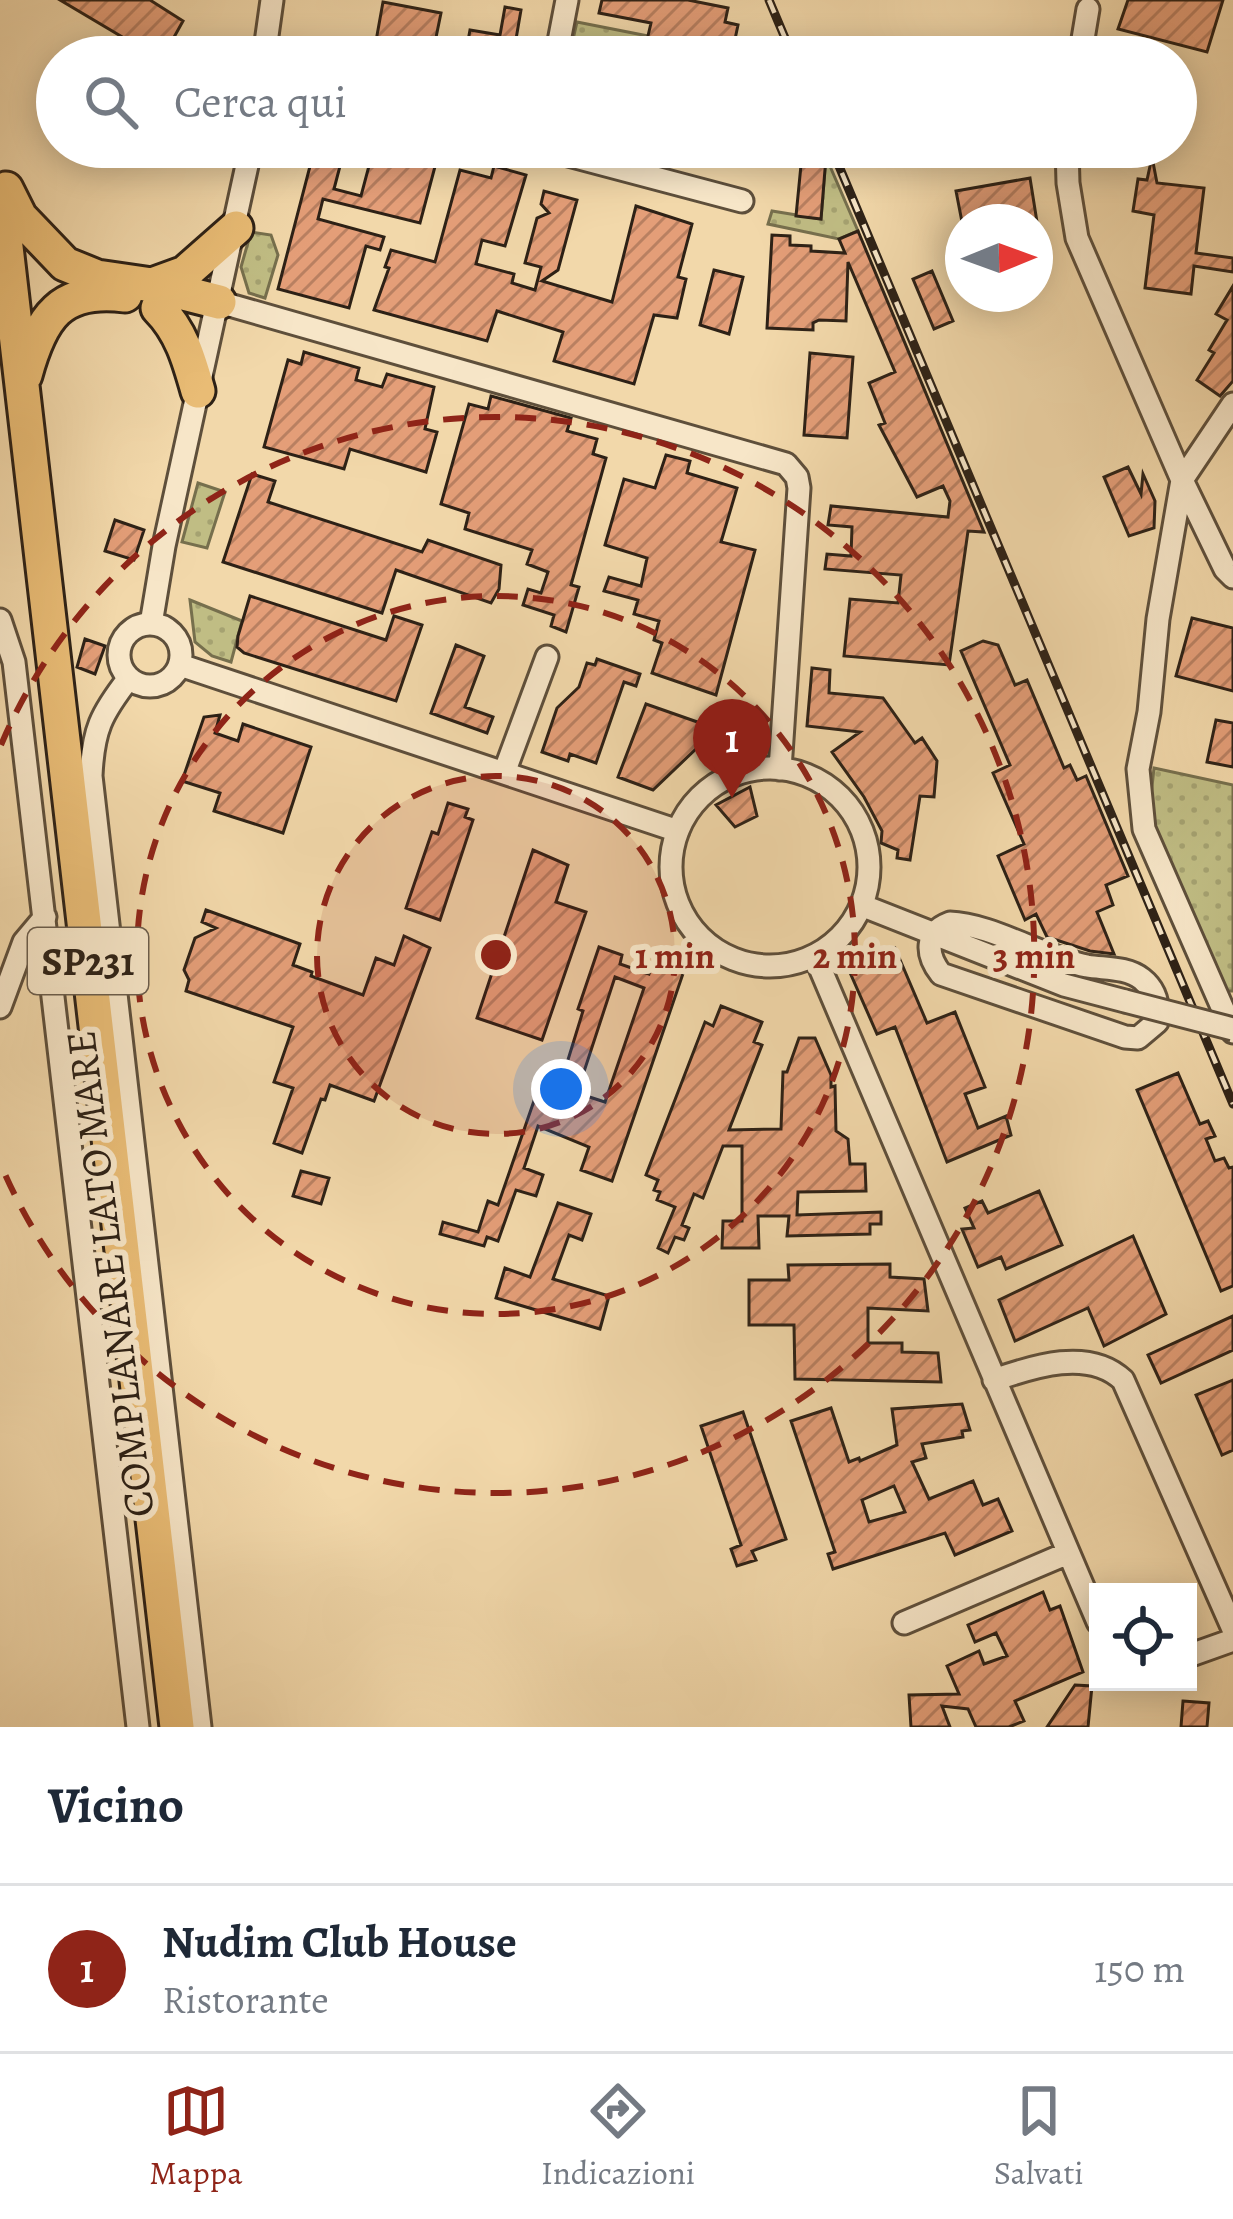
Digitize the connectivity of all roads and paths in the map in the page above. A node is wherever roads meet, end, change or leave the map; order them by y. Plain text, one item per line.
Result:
1 (272, 0) edge
2 (567, 0) edge
3 (1088, 9) dead end
4 (267, 36) edge
5 (560, 36) edge
6 (1084, 36) edge
7 (247, 168) edge
8 (617, 168) edge
9 (1068, 168) edge
10 (0, 178) edge
11 (0, 195) edge
12 (742, 201) dead end
13 (236, 228) junction
14 (155, 296) junction
15 (219, 302) junction
16 (198, 391) junction
17 (7, 398) edge
18 (1233, 404) edge
19 (1182, 480) junction
20 (1233, 577) edge
21 (0, 620) edge
22 (151, 624) junction
23 (547, 657) dead end
24 (180, 665) junction
25 (129, 679) junction
26 (780, 769) junction
27 (504, 773) junction
28 (678, 831) junction
29 (861, 905) junction
30 (45, 917) junction
31 (933, 934) junction
32 (815, 956) junction
33 (52, 972) junction
34 (8, 984) junction
35 (1227, 1006) edge
36 (0, 1007) edge
37 (1233, 1031) edge
38 (994, 1380) junction
39 (1068, 1553) junction
40 (1089, 1601) edge
41 (904, 1623) dead end
42 (1233, 1629) edge
43 (1233, 1640) edge
44 (1197, 1653) edge
45 (138, 1727) edge
46 (156, 1727) edge
47 (177, 1727) edge
48 (200, 1727) edge

1 - 4 street
2 - 5 street
3 - 6 street
7 - 13 street
8 - 12 street
9 - 19 street
10 - 14 highway
11 - 17 highway, SP231
13 - 14 highway
13 - 15 street
14 - 15 highway
14 - 16 highway
14 - 17 highway
15 - 16 street
15 - 26 street
16 - 22 street
17 - 46 highway, SP231
17 - 47 highway, SP231
18 - 19 street
19 - 20 street
19 - 35 street
21 - 30 street
22 - 24 street
22 - 25 street
23 - 27 street
24 - 25 street
24 - 27 street
25 - 48 street, COMPLANARE LATO MARE
26 - 28 street
26 - 29 street
27 - 28 street
28 - 32 street
29 - 31 street
29 - 32 street
30 - 33 street
30 - 34 street
31 - 31 street
31 - 37 street, bridge
32 - 38 street
33 - 34 street
33 - 45 street
34 - 36 street
35 - 37 street
38 - 39 street
38 - 42 street
39 - 40 street
39 - 41 street
43 - 44 street

